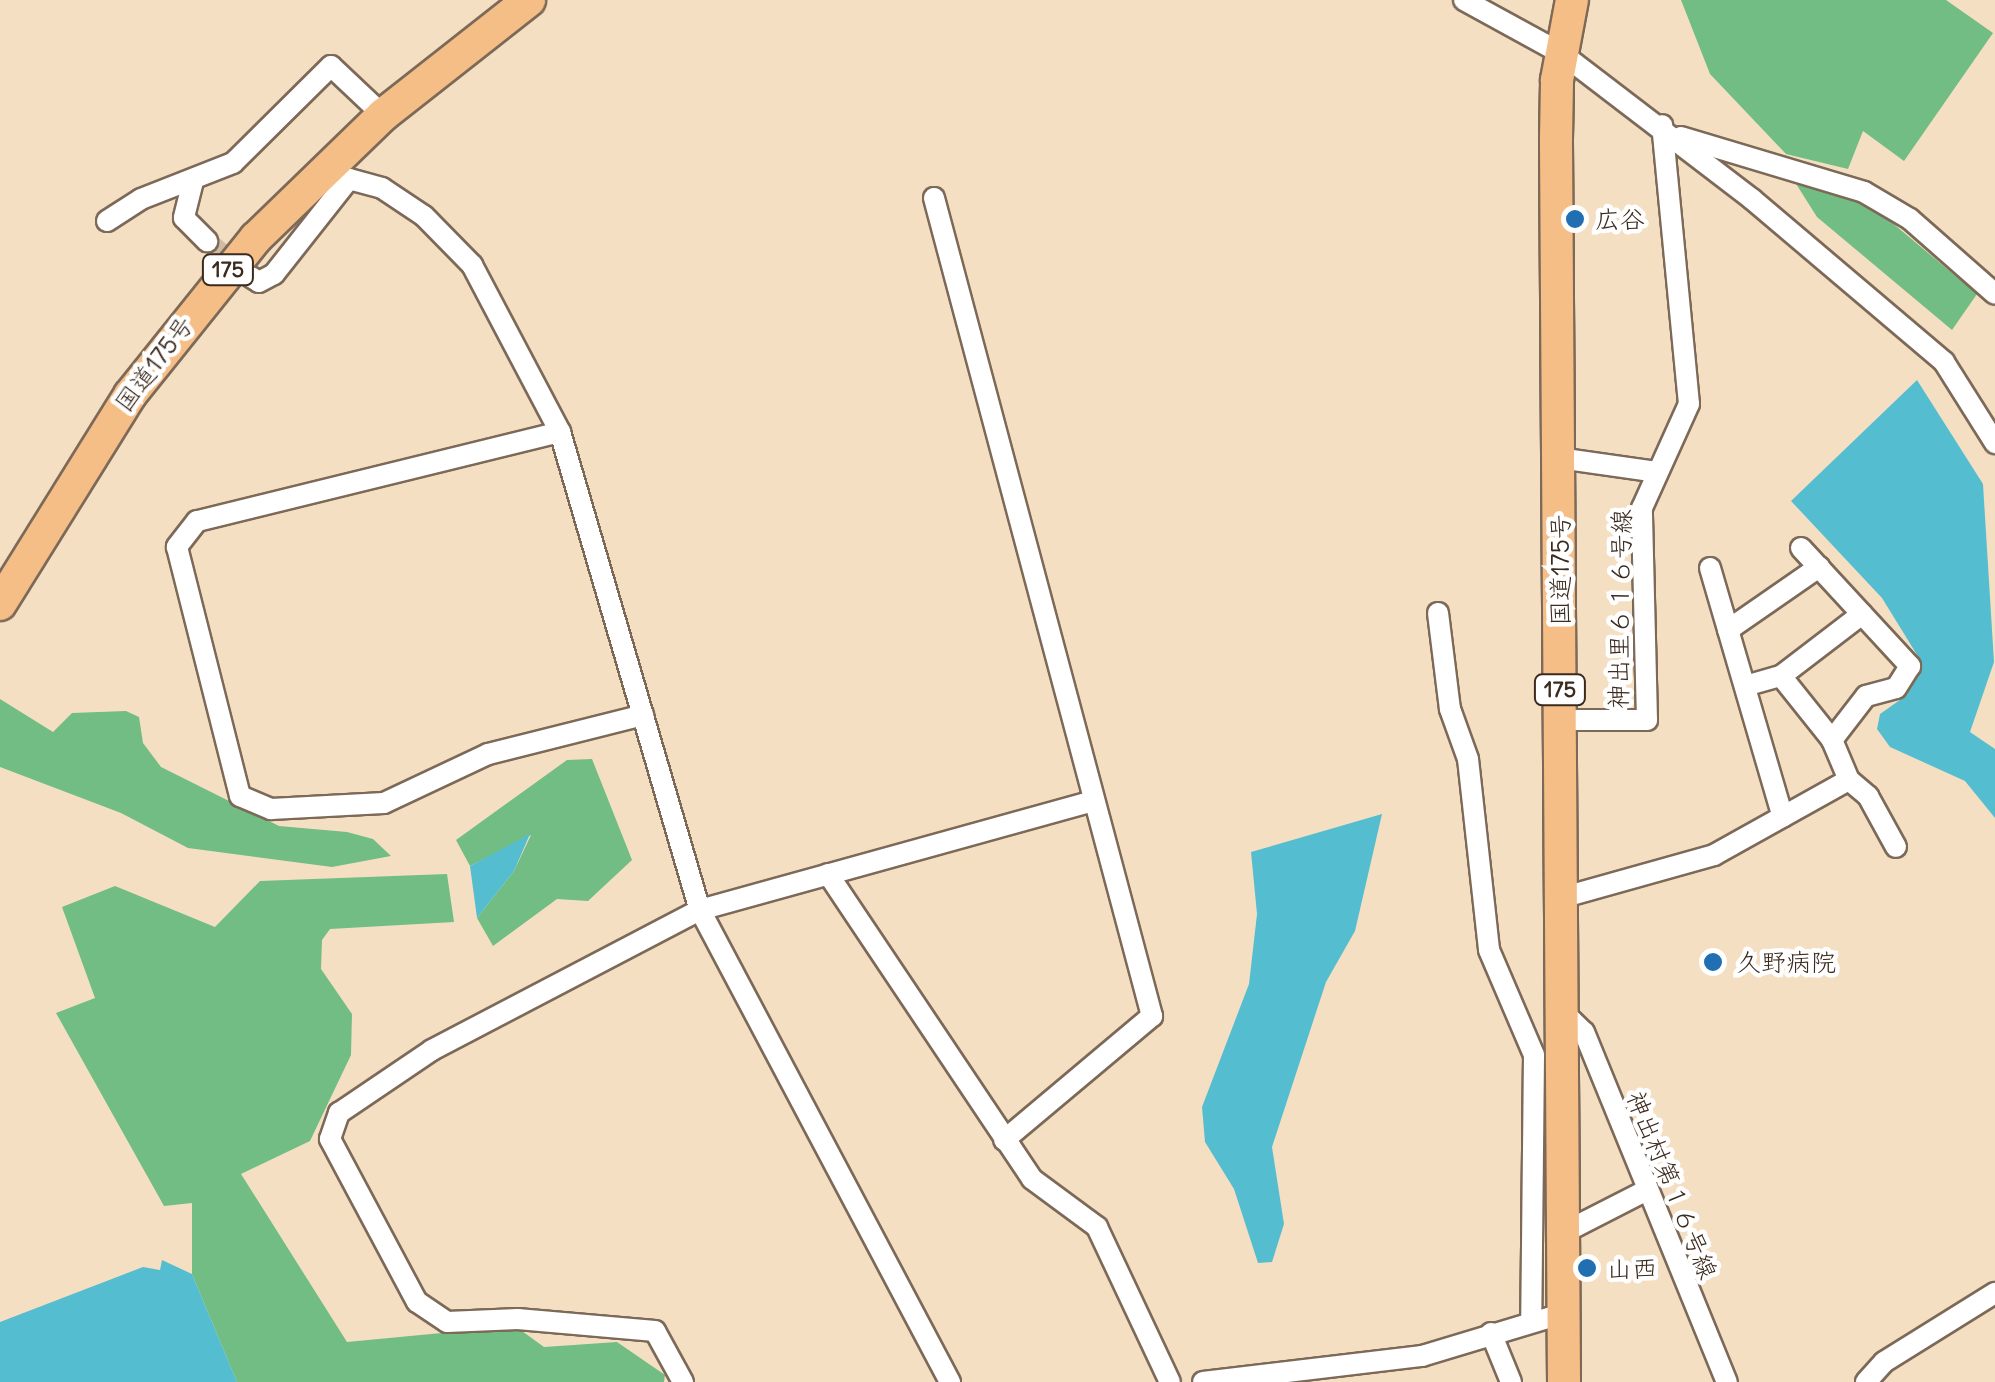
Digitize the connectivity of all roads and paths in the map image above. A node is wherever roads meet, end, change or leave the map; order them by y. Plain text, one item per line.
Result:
1 (529, 0) edge
2 (1464, 0) edge
3 (1572, 0) edge
4 (1503, 9) edge
5 (1561, 53) junction
6 (382, 115) junction
7 (1669, 131) junction
8 (342, 169) junction
9 (192, 181) junction
10 (934, 198) dead end
11 (107, 221) dead end
12 (207, 241) tunnel mouth
13 (250, 277) dead end
14 (1995, 294) edge
15 (560, 432) junction
16 (1995, 443) edge
17 (1559, 458) junction
18 (1656, 472) junction
19 (1802, 548) dead end
20 (1818, 567) junction
21 (1710, 568) dead end
22 (0, 604) edge
23 (1438, 613) dead end
24 (1862, 614) junction
25 (1728, 630) junction
26 (1781, 676) junction
27 (1744, 686) junction
28 (644, 715) junction
29 (1560, 720) junction
30 (1832, 740) junction
31 (1849, 780) junction
32 (1094, 800) junction
33 (1783, 817) junction
34 (1896, 847) dead end
35 (828, 874) junction
36 (1561, 898) junction
37 (700, 910) junction
38 (1563, 1012) junction
39 (1004, 1140) junction
40 (1645, 1191) junction
41 (1564, 1233) junction
42 (1995, 1292) edge
43 (1564, 1313) junction
44 (1531, 1322) junction
45 (1491, 1333) junction
46 (683, 1382) edge
47 (950, 1382) edge
48 (1170, 1382) edge
49 (1203, 1382) edge
50 (1512, 1382) edge
51 (1564, 1382) edge
52 (1727, 1382) edge
53 (1866, 1382) edge

1 - 6 highway, 国道175号 / 175
2 - 4 street
3 - 5 highway, 国道175号 / 175
4 - 5 street
5 - 7 street
5 - 17 highway, 国道175号 / 175
6 - 8 highway, 国道175号 / 175
6 - 9 street
7 - 14 street
7 - 16 street
7 - 18 street, 神出里６１６号線
8 - 13 street
8 - 15 street
8 - 22 highway, 国道175号 / 175
9 - 11 street
9 - 12 street
10 - 32 street
15 - 28 street
15 - 28 street
17 - 18 street
17 - 29 highway, 国道175号 / 175
18 - 29 street, 神出里６１６号線
19 - 20 street
20 - 24 street
20 - 25 street
21 - 25 street
23 - 44 street
24 - 26 street
24 - 30 street
25 - 27 street
26 - 27 street
26 - 30 street
27 - 33 street
28 - 37 street
29 - 36 highway, 国道175号 / 175
30 - 31 street
31 - 33 street
31 - 34 street
32 - 35 street
32 - 39 street
33 - 36 street
35 - 37 street
35 - 39 street
36 - 38 highway, 国道175号 / 175
37 - 46 street
37 - 47 street
38 - 40 street, 神出村第１６号線
38 - 41 highway, 国道175号 / 175
39 - 48 street
40 - 41 street
40 - 52 street, 神出村第１６号線
41 - 43 highway, 国道175号 / 175
42 - 53 street
43 - 44 street
43 - 51 highway, 国道175号 / 175
44 - 45 street
45 - 49 street
45 - 50 street

